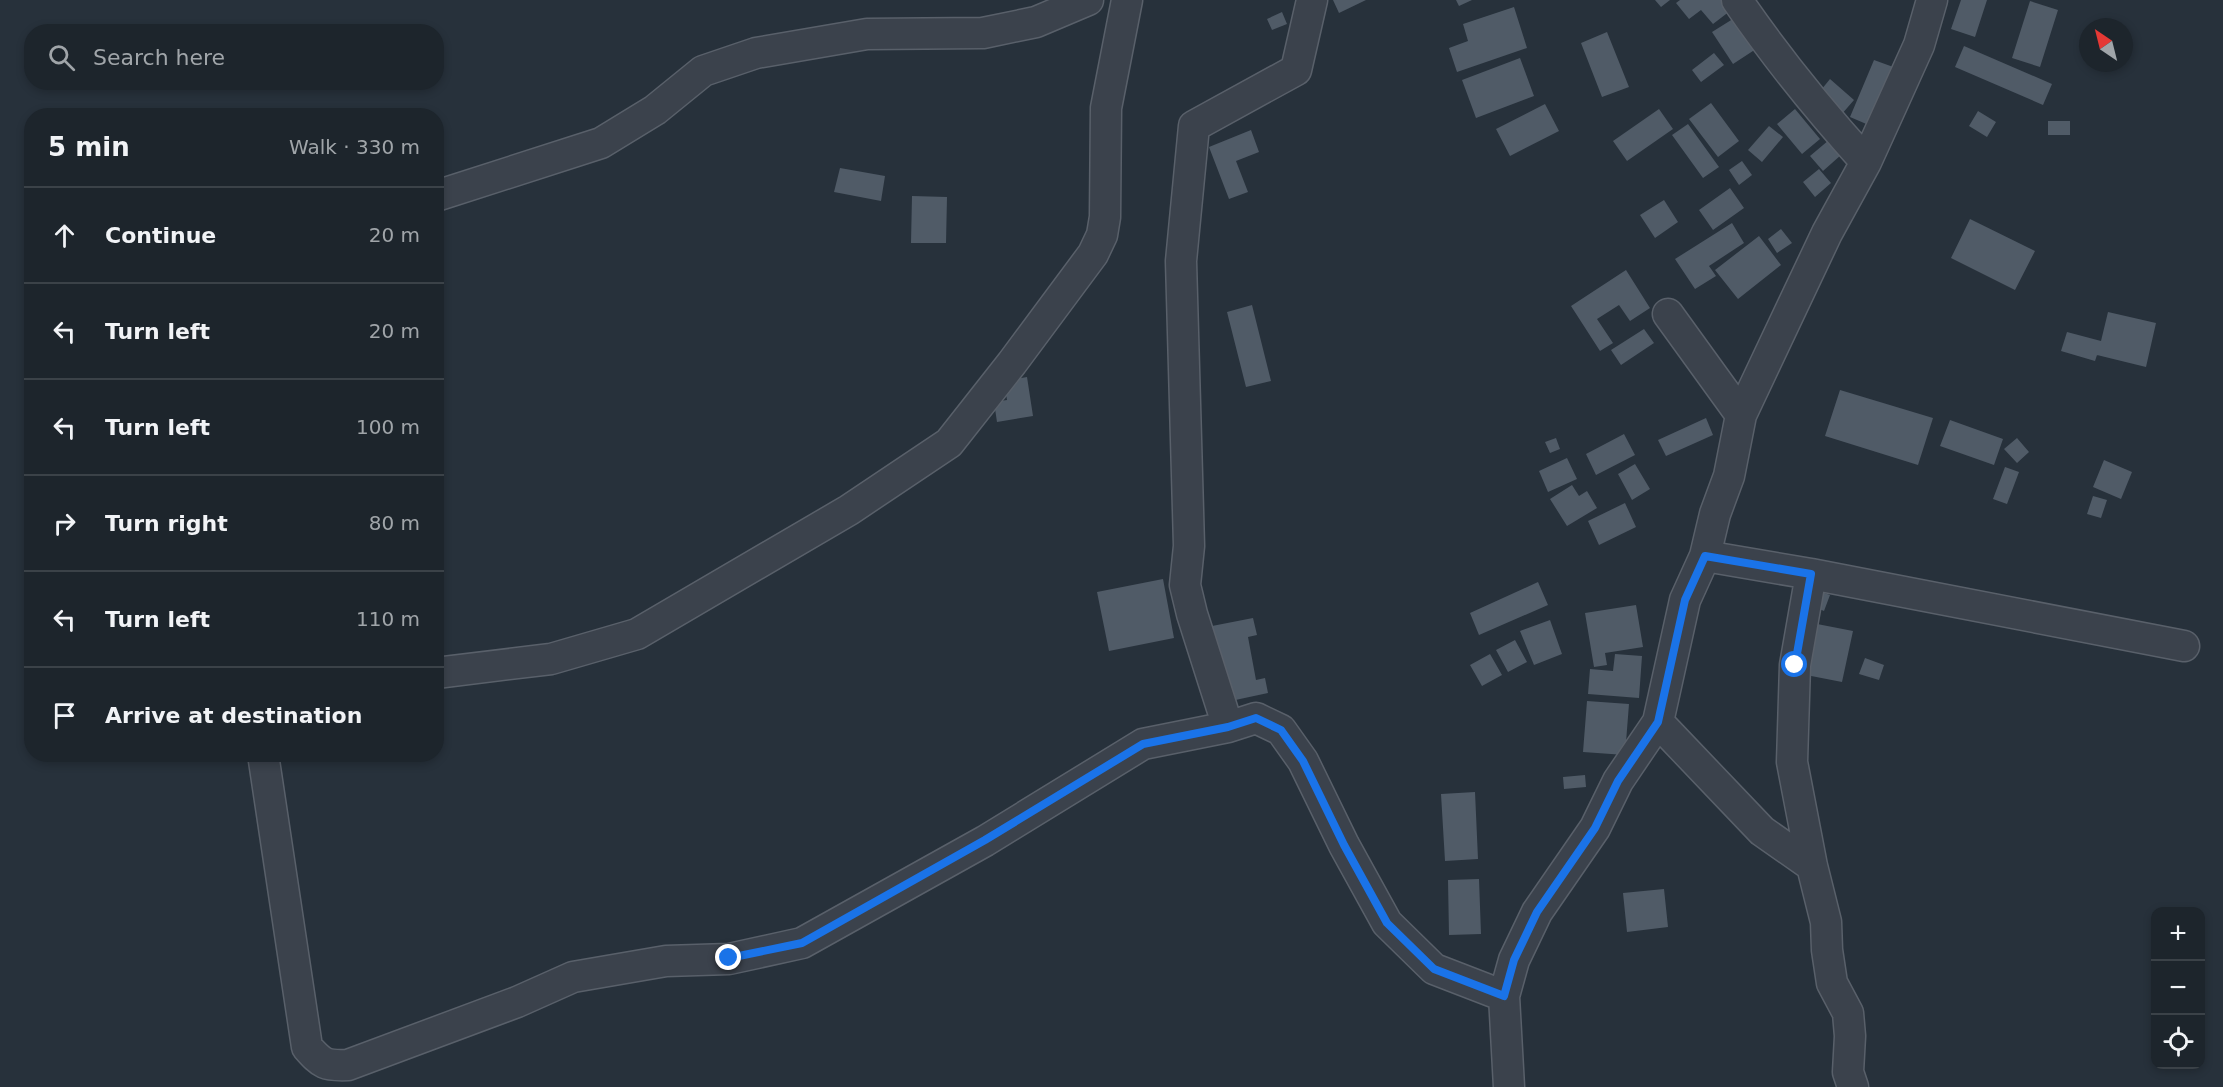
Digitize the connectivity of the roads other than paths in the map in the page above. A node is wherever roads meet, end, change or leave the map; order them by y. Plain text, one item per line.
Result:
1 (1088, 0) edge
2 (1127, 0) edge
3 (1312, 0) edge
4 (1737, 0) edge
5 (1932, 0) edge
6 (1866, 162) junction
7 (444, 193) edge
8 (1668, 314) dead end
9 (1741, 415) junction
10 (1705, 556) junction
11 (1811, 574) junction
12 (2184, 646) dead end
13 (444, 672) edge
14 (1658, 722) junction
15 (1228, 727) junction
16 (264, 762) edge
17 (1812, 866) junction
18 (1504, 996) junction
19 (1509, 1087) edge
20 (1853, 1087) edge

1 - 7 street
2 - 13 street
3 - 15 street
4 - 6 street
5 - 6 street
6 - 9 street
8 - 9 street
9 - 10 street
10 - 11 street
10 - 14 street
11 - 12 street
11 - 17 street
14 - 17 street
14 - 18 street
15 - 16 street
15 - 18 street
17 - 20 street
18 - 19 street

